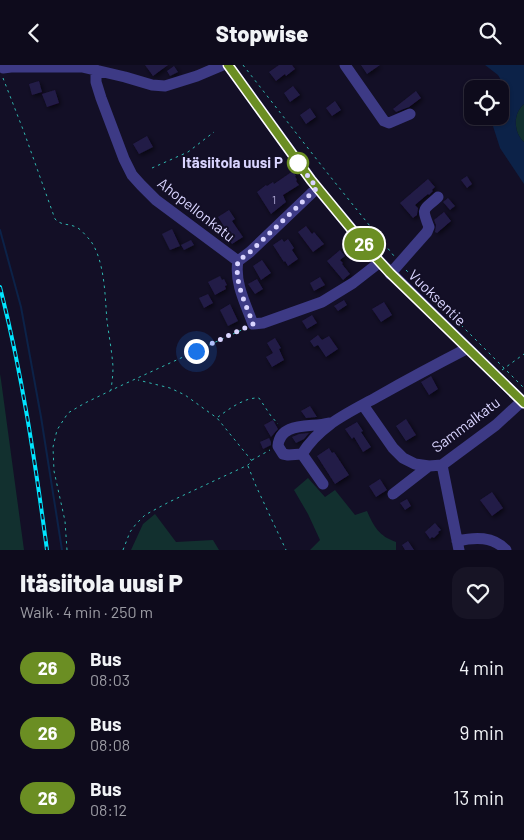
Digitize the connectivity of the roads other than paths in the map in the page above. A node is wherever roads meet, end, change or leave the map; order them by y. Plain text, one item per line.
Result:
1 (223, 65) edge
2 (228, 65) edge
3 (345, 65) edge
4 (2, 68) road end
5 (96, 71) junction
6 (410, 114) dead end
7 (317, 188) junction
8 (438, 197) dead end
9 (238, 261) junction
10 (380, 262) junction
11 (390, 273) junction
12 (468, 348) junction
13 (523, 402) edge
14 (363, 405) junction
15 (330, 423) junction
16 (302, 454) junction
17 (442, 465) junction
18 (429, 466) junction
19 (323, 484) dead end
20 (393, 494) dead end
21 (458, 546) edge
22 (506, 550) edge

1 - 5 street
2 - 7 street, Vuoksentie
3 - 6 street
4 - 5 street
5 - 9 street, Ahopellonkatu
7 - 9 street
7 - 10 street, Vuoksentie
8 - 11 street
9 - 10 street
10 - 11 street, Vuoksentie
11 - 12 street, Vuoksentie
12 - 13 street, Vuoksentie
12 - 14 street
13 - 17 street, Sammalkatu
14 - 15 street
14 - 18 street, Sammalkatu
15 - 16 street
15 - 16 street
16 - 19 street
17 - 18 street, Sammalkatu
17 - 21 street
18 - 20 street
21 - 22 street

